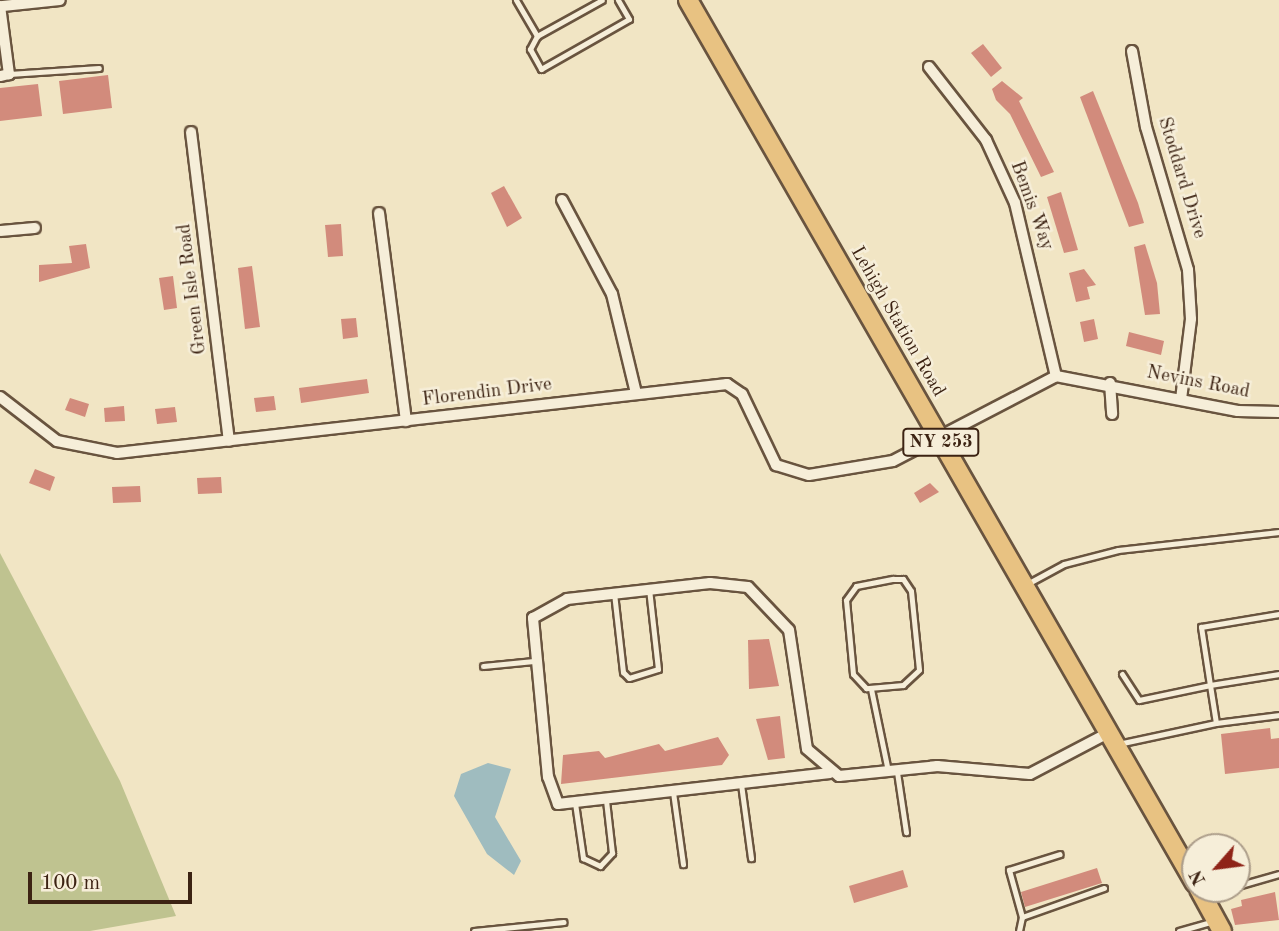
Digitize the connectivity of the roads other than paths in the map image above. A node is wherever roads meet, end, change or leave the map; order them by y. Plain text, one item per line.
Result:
1 (60, 0) edge
2 (516, 0) edge
3 (601, 0) edge
4 (618, 0) edge
5 (688, 0) edge
6 (2, 6) edge
7 (537, 36) junction
8 (1132, 51) dead end
9 (929, 67) dead end
10 (99, 68) dead end
11 (5, 75) edge
12 (191, 132) dead end
13 (562, 200) dead end
14 (379, 213) dead end
15 (35, 228) dead end
16 (0, 231) edge
17 (1056, 376) junction
18 (1110, 383) junction
19 (636, 393) junction
20 (0, 397) edge
21 (1181, 399) junction
22 (1279, 412) edge
23 (1112, 414) dead end
24 (406, 421) junction
25 (939, 438) junction
26 (229, 441) junction
27 (1279, 533) edge
28 (1024, 585) junction
29 (649, 589) junction
30 (614, 593) junction
31 (1279, 614) edge
32 (534, 661) junction
33 (483, 666) dead end
34 (1122, 674) dead end
35 (1279, 674) edge
36 (1210, 685) junction
37 (871, 689) junction
38 (1279, 715) edge
39 (1216, 723) junction
40 (1112, 739) junction
41 (830, 773) junction
42 (893, 773) junction
43 (741, 784) junction
44 (673, 792) junction
45 (606, 800) junction
46 (575, 803) junction
47 (906, 832) dead end
48 (1060, 854) dead end
49 (751, 858) dead end
50 (1181, 858) edge
51 (682, 864) dead end
52 (1279, 874) edge
53 (1251, 882) edge
54 (1104, 888) dead end
55 (1207, 903) edge
56 (1022, 916) junction
57 (564, 922) dead end
58 (1219, 926) edge
59 (474, 931) edge
60 (1019, 931) edge
61 (1179, 931) edge

1 - 6 street
2 - 7 lane
3 - 7 lane
4 - 7 lane
5 - 25 main road, Lehigh Station Road / NY 253
6 - 11 street
8 - 21 street, Stoddard Drive
9 - 17 street, Bemis Way
10 - 11 lane
12 - 26 street, Green Isle Road
13 - 19 street
14 - 24 street
15 - 16 street
17 - 18 street, Nevins Road
17 - 25 street
18 - 21 street, Nevins Road
18 - 23 street
19 - 24 street, Florendin Drive
19 - 25 street, Florendin Drive
20 - 26 street, Florendin Drive
21 - 22 street, Nevins Road
24 - 26 street, Florendin Drive
25 - 28 main road, Lehigh Station Road / NY 253
27 - 28 lane
28 - 40 main road, Lehigh Station Road / NY 253
29 - 30 street
29 - 30 lane
29 - 41 street
30 - 32 street
31 - 36 lane
32 - 33 lane
32 - 46 street
34 - 36 lane
35 - 36 lane
36 - 39 lane
37 - 37 lane
37 - 42 lane
38 - 39 lane
39 - 40 lane
40 - 42 street
40 - 50 main road, Lehigh Station Road / NY 253
41 - 42 street
41 - 43 street
42 - 47 lane
43 - 44 street
43 - 49 lane
44 - 45 street
44 - 51 lane
45 - 46 street
45 - 46 lane
48 - 56 lane
52 - 53 lane
54 - 56 lane
55 - 58 main road, Lehigh Station Road / NY 253
56 - 60 lane
57 - 59 lane
58 - 61 lane

